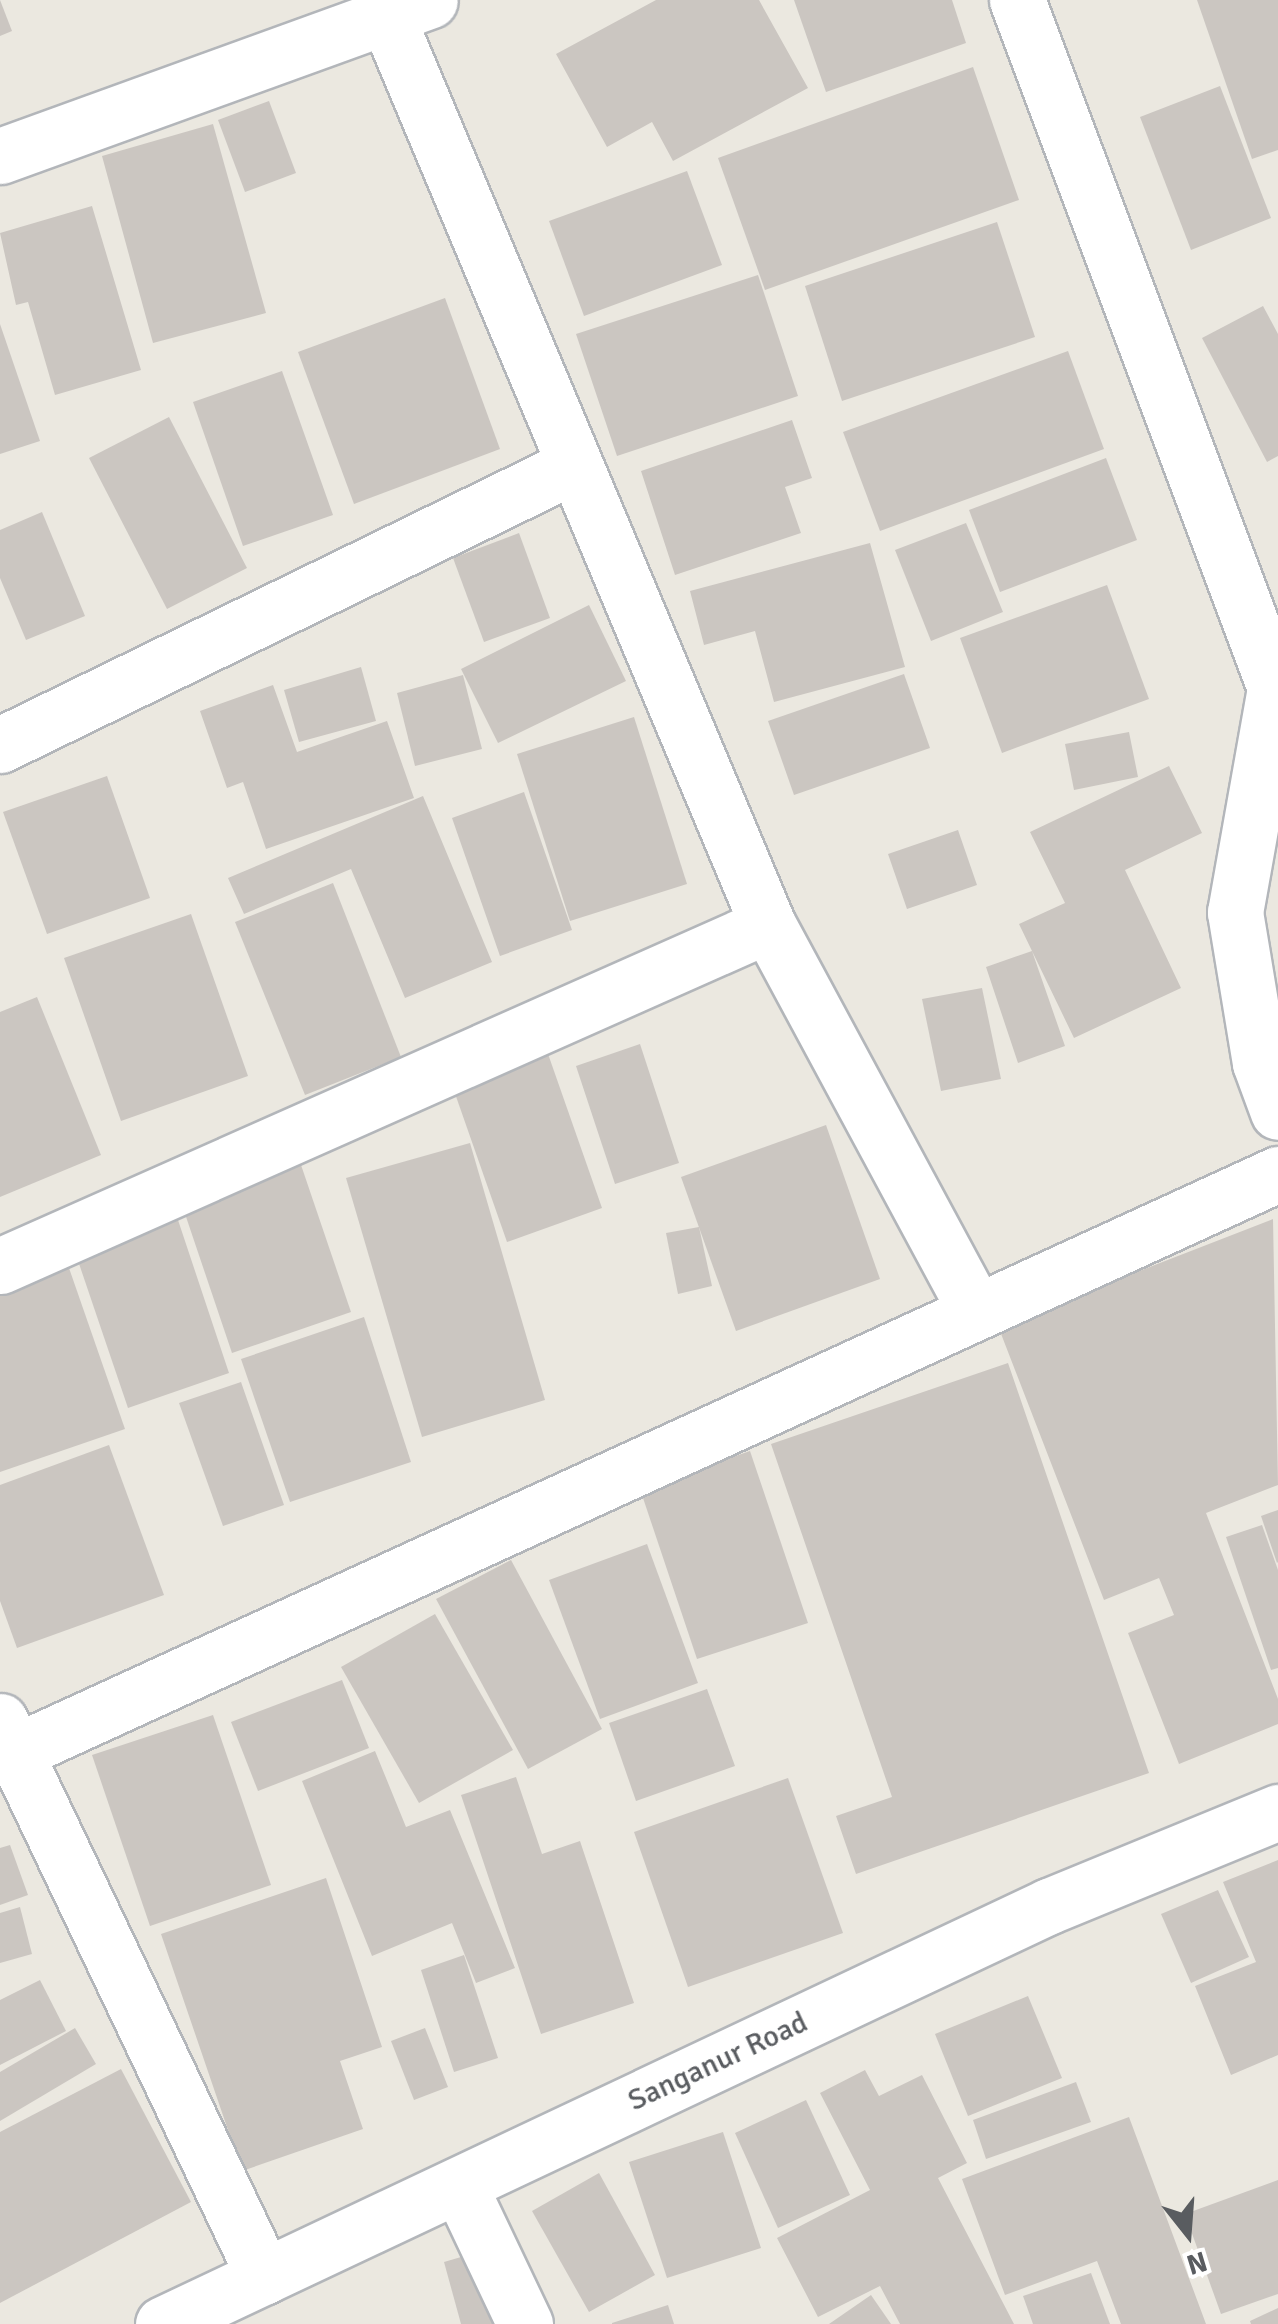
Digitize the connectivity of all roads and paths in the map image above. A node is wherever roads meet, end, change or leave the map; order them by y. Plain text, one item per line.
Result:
1 (1017, 0) edge
2 (409, 9) edge
3 (0, 156) edge
4 (572, 466) junction
5 (0, 745) edge
6 (768, 925) junction
7 (1278, 1112) edge
8 (1278, 1174) edge
9 (0, 1266) edge
10 (976, 1312) junction
11 (8, 1737) edge
12 (1278, 1812) edge
13 (459, 2185) junction
14 (264, 2276) junction
15 (163, 2324) edge
16 (525, 2324) edge

1 - 7 street
2 - 3 street
2 - 4 street
4 - 5 street
4 - 6 street
6 - 9 street
6 - 10 street
8 - 10 street
10 - 11 street
11 - 14 street
12 - 13 street, Sanganur Road
13 - 14 street, Sanganur Road
13 - 16 street
14 - 15 street, Sanganur Road

